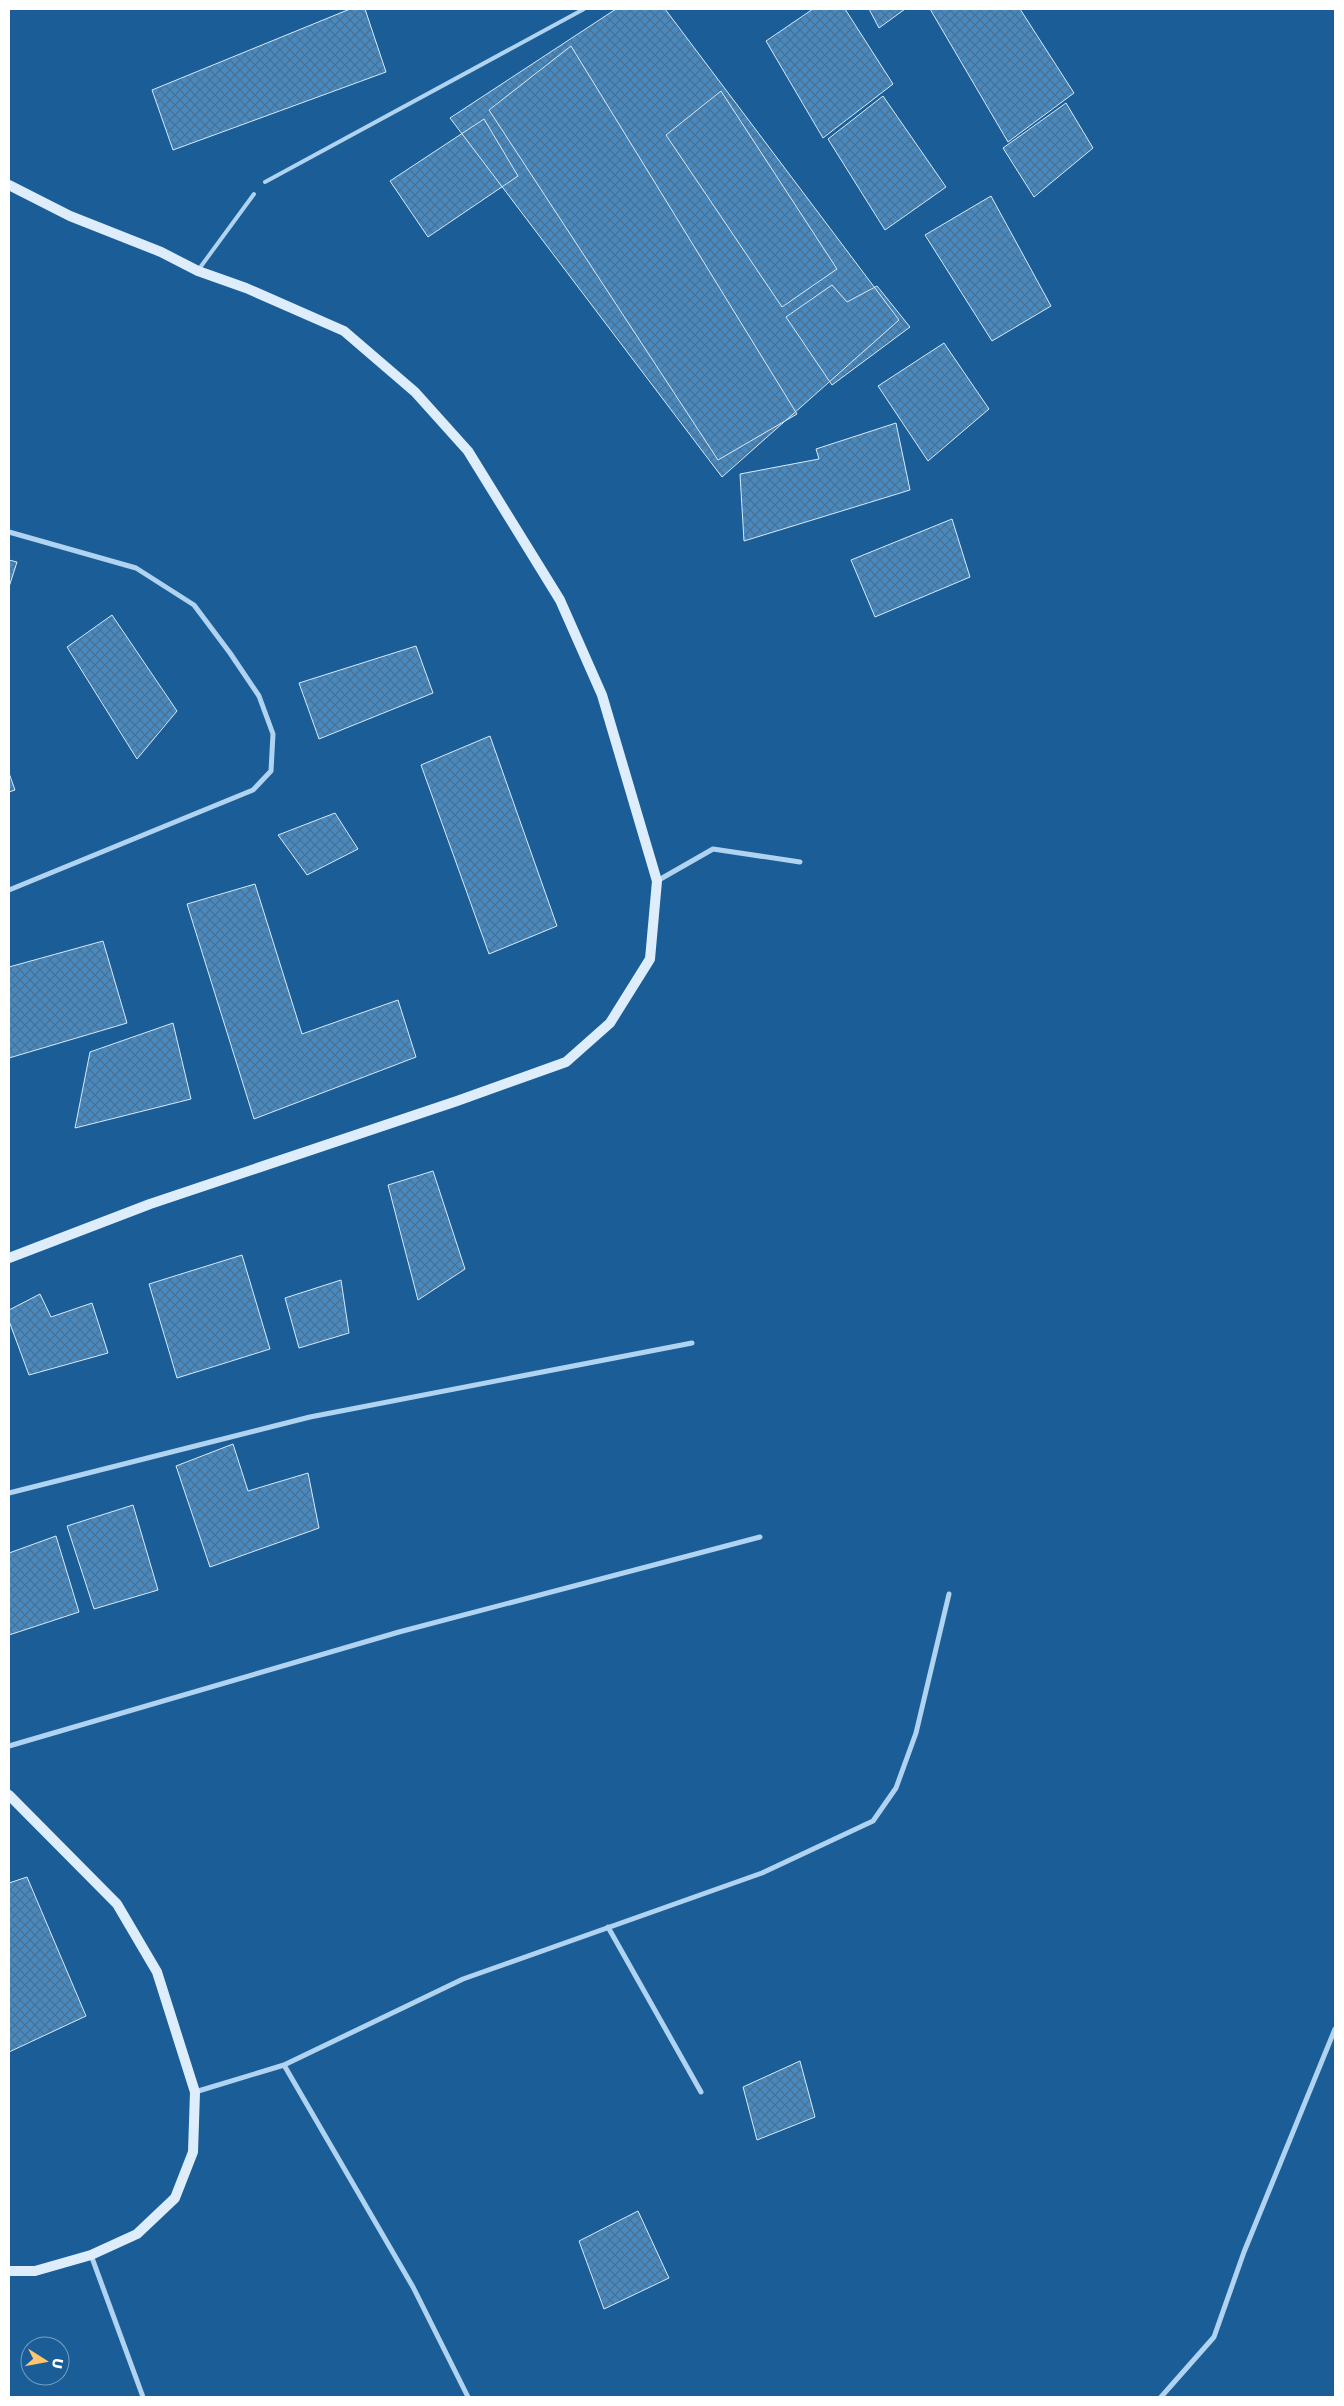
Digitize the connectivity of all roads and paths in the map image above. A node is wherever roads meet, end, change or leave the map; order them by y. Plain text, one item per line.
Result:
1 (584, 9) edge
2 (265, 182) dead end
3 (9, 185) edge
4 (254, 194) dead end
5 (198, 271) junction
6 (9, 532) edge
7 (800, 862) dead end
8 (657, 881) junction
9 (9, 890) edge
10 (9, 1258) edge
11 (692, 1343) dead end
12 (9, 1493) edge
13 (760, 1537) dead end
14 (949, 1594) dead end
15 (9, 1746) edge
16 (9, 1795) edge
17 (608, 1927) junction
18 (1335, 2028) edge
19 (284, 2065) junction
20 (195, 2092) junction
21 (701, 2092) dead end
22 (91, 2255) junction
23 (9, 2271) edge
24 (143, 2397) edge
25 (468, 2397) edge
26 (1161, 2397) edge

1 - 2 lane
3 - 5 street
4 - 5 lane
5 - 8 street
6 - 9 street
7 - 8 street
8 - 10 street
11 - 12 street
13 - 15 street
14 - 17 street
16 - 20 street
17 - 19 street
17 - 21 street
18 - 26 street
19 - 20 street
19 - 25 street
20 - 22 street
22 - 23 street
22 - 24 street

